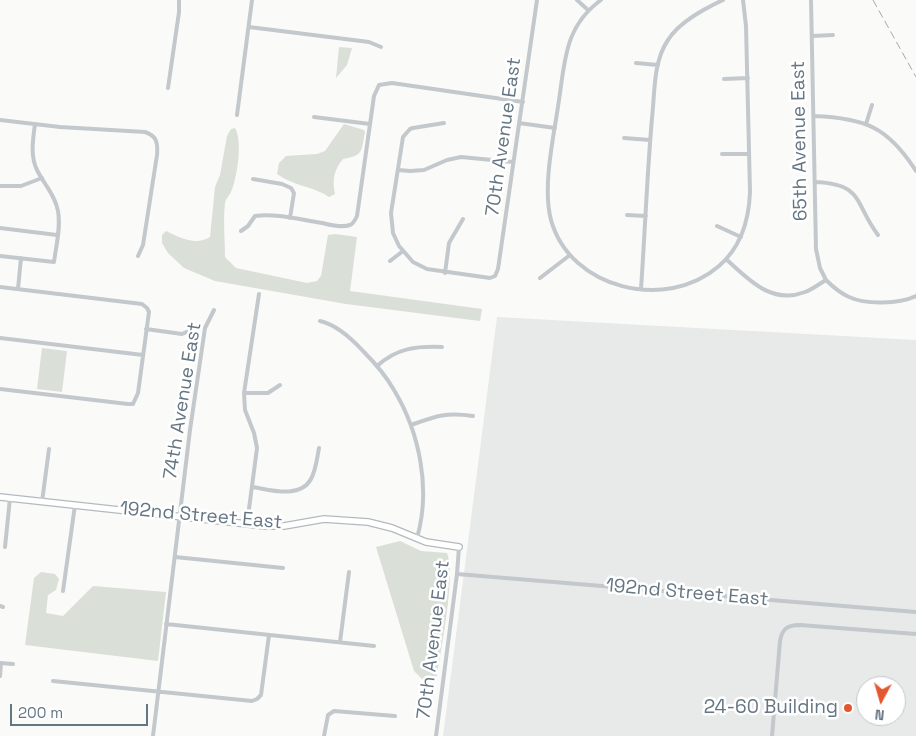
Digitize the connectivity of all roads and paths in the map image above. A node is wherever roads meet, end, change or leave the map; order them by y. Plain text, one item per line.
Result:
1 (179, 0) edge
2 (252, 0) edge
3 (537, 0) edge
4 (578, 0) edge
5 (602, 0) edge
6 (723, 0) edge
7 (743, 0) edge
8 (811, 0) edge
9 (588, 10) junction
10 (249, 27) junction
11 (833, 35) dead end
12 (812, 36) junction
13 (381, 47) dead end
14 (636, 63) dead end
15 (658, 65) junction
16 (748, 78) junction
17 (724, 79) dead end
18 (168, 88) dead end
19 (523, 102) junction
20 (872, 105) dead end
21 (237, 115) dead end
22 (814, 116) junction
23 (314, 117) dead end
24 (0, 120) edge
25 (444, 123) dead end
26 (519, 123) junction
27 (35, 124) junction
28 (370, 124) junction
29 (866, 124) junction
30 (555, 128) junction
31 (624, 138) dead end
32 (650, 140) junction
33 (722, 154) dead end
34 (749, 154) junction
35 (514, 162) junction
36 (398, 170) junction
37 (916, 171) edge
38 (42, 178) junction
39 (253, 179) dead end
40 (815, 182) junction
41 (0, 186) edge
42 (627, 215) dead end
43 (646, 216) junction
44 (290, 218) junction
45 (464, 220) dead end
46 (717, 226) dead end
47 (0, 228) edge
48 (241, 231) dead end
49 (57, 235) junction
50 (878, 235) dead end
51 (740, 237) junction
52 (402, 251) junction
53 (570, 255) junction
54 (0, 256) edge
55 (138, 256) dead end
56 (21, 258) junction
57 (726, 259) junction
58 (390, 261) dead end
59 (445, 273) junction
60 (540, 278) dead end
61 (826, 280) junction
62 (0, 287) edge
63 (18, 289) junction
64 (641, 289) junction
65 (258, 294) dead end
66 (916, 296) edge
67 (214, 310) dead end
68 (320, 321) dead end
69 (146, 330) junction
70 (191, 330) dead end
71 (0, 338) edge
72 (442, 347) dead end
73 (143, 355) junction
74 (377, 366) junction
75 (280, 386) dead end
76 (0, 389) edge
77 (244, 392) junction
78 (474, 416) dead end
79 (411, 425) junction
80 (319, 448) dead end
81 (49, 450) dead end
82 (252, 487) junction
83 (0, 497) edge
84 (10, 498) junction
85 (42, 502) junction
86 (75, 505) junction
87 (179, 516) junction
88 (247, 524) junction
89 (417, 539) junction
90 (5, 547) dead end
91 (459, 547) joint
92 (175, 557) junction
93 (283, 568) dead end
94 (349, 572) dead end
95 (457, 574) junction
96 (63, 591) dead end
97 (916, 612) edge
98 (166, 624) junction
99 (916, 634) edge
100 (269, 635) junction
101 (340, 642) junction
102 (374, 646) dead end
103 (1, 663) edge
104 (13, 664) dead end
105 (0, 676) edge
106 (53, 681) dead end
107 (158, 691) junction
108 (395, 716) dead end
109 (153, 736) edge
110 (324, 736) edge
111 (436, 736) edge
112 (772, 736) edge

1 - 18 street
2 - 10 street
3 - 19 street, 70th Avenue East
4 - 9 street
5 - 9 street
6 - 15 street
7 - 16 street
8 - 12 street, 65th Avenue East
9 - 30 street
10 - 13 street
10 - 21 street
11 - 12 street
12 - 22 street, 65th Avenue East
14 - 15 street
15 - 32 street
16 - 17 street
16 - 34 street
19 - 26 street, 70th Avenue East
19 - 28 street
20 - 29 street
22 - 29 street
22 - 40 street, 65th Avenue East
23 - 28 street
24 - 27 street
25 - 36 street
26 - 30 street
26 - 35 street, 70th Avenue East
27 - 38 street
27 - 55 street
28 - 44 street
29 - 37 street
30 - 53 street
31 - 32 street
32 - 43 street
33 - 34 street
34 - 51 street
35 - 36 street
35 - 59 street, 70th Avenue East
36 - 52 street
38 - 41 street
38 - 49 street
39 - 44 street
40 - 50 street
40 - 61 street, 65th Avenue East
42 - 43 street
43 - 64 street
44 - 48 street
45 - 59 street
46 - 51 street
47 - 49 street
49 - 56 street
51 - 57 street
52 - 58 street
52 - 59 street
53 - 60 street
53 - 64 street
54 - 56 street
56 - 63 street
57 - 61 street
57 - 64 street
61 - 66 street
62 - 63 street
63 - 69 street
65 - 77 street
67 - 87 street, 74th Avenue East
68 - 74 street
69 - 70 street
69 - 73 street
71 - 73 street
72 - 74 street
73 - 76 street
74 - 79 street
75 - 77 street
77 - 82 street
78 - 79 street
79 - 89 street
80 - 82 street
81 - 85 street
82 - 88 street
83 - 84 street, 192nd Street East
84 - 85 street, 192nd Street East
84 - 90 street
85 - 86 street, 192nd Street East
86 - 87 street, 192nd Street East
86 - 96 street
87 - 88 street, 192nd Street East
87 - 92 street, 74th Avenue East
88 - 89 street, 192nd Street East
89 - 91 street, 192nd Street East
91 - 95 street, 70th Avenue East
92 - 93 street
92 - 98 street, 74th Avenue East
94 - 101 street
95 - 97 street, 192nd Street East
95 - 111 street, 70th Avenue East
98 - 100 street
98 - 107 street, 74th Avenue East
99 - 112 street
100 - 101 street
100 - 107 street
101 - 102 street
103 - 104 street
103 - 105 street
106 - 107 street
107 - 109 street, 74th Avenue East
108 - 110 street

